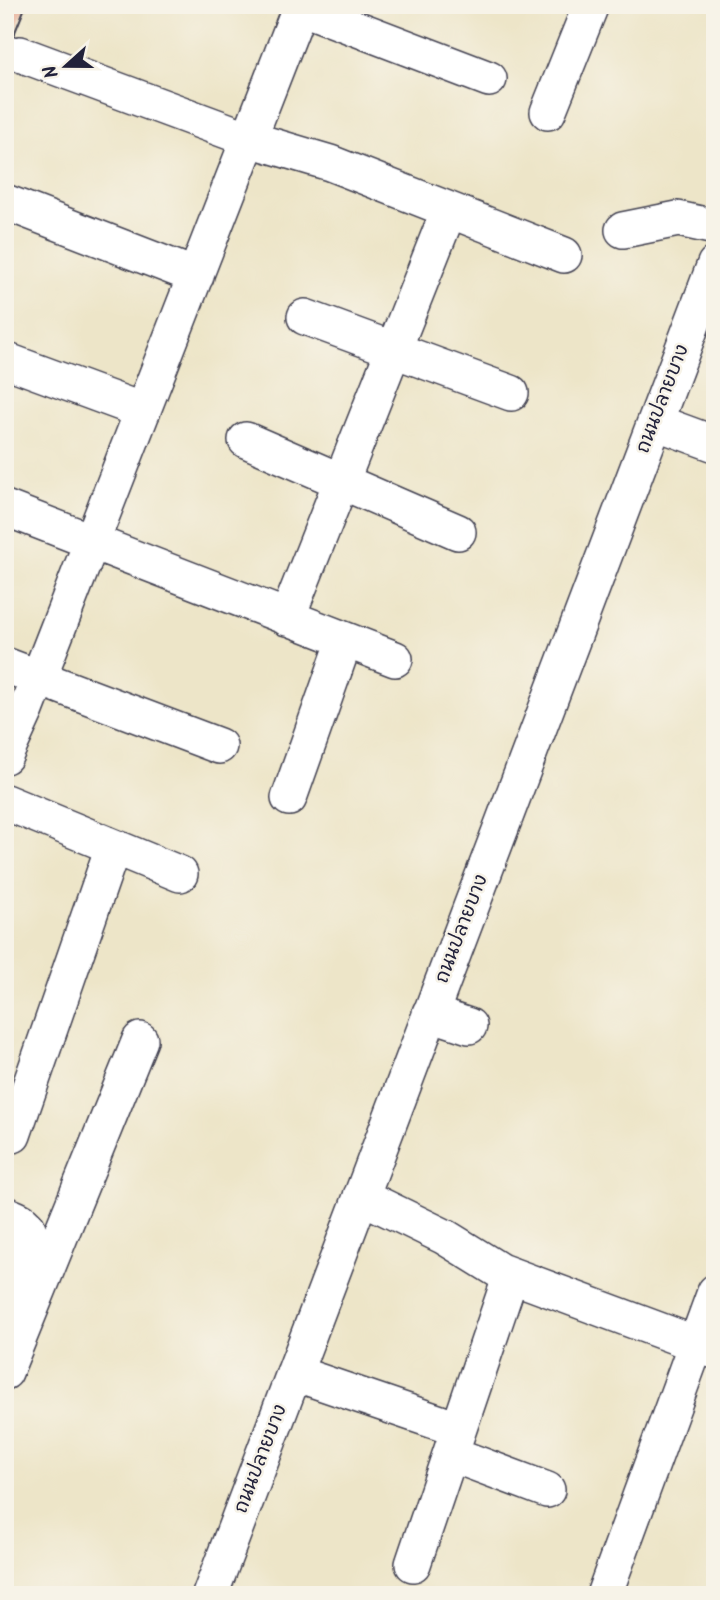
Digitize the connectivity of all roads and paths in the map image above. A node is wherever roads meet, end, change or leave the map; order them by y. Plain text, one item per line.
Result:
1 (591, 5) edge
2 (299, 6) edge
3 (20, 54) dead end
4 (489, 79) dead end
5 (548, 112) dead end
6 (249, 139) junction
7 (5, 201) edge
8 (449, 210) junction
9 (715, 227) edge
10 (623, 230) dead end
11 (564, 255) dead end
12 (715, 264) edge
13 (196, 276) junction
14 (707, 305) edge
15 (305, 317) dead end
16 (394, 350) junction
17 (5, 360) edge
18 (511, 393) dead end
19 (143, 411) junction
20 (655, 422) junction
21 (246, 440) dead end
22 (715, 444) edge
23 (342, 481) junction
24 (5, 508) edge
25 (458, 532) dead end
26 (91, 544) junction
27 (287, 618) junction
28 (345, 640) junction
29 (395, 659) dead end
30 (5, 665) edge
31 (39, 679) junction
32 (219, 746) dead end
33 (5, 756) edge
34 (289, 799) dead end
35 (5, 802) edge
36 (113, 847) junction
37 (180, 874) dead end
38 (430, 1013) junction
39 (469, 1026) dead end
40 (139, 1040) dead end
41 (13, 1135) dead end
42 (361, 1196) junction
43 (5, 1214) edge
44 (511, 1275) junction
45 (715, 1292) edge
46 (5, 1305) edge
47 (705, 1347) edge
48 (5, 1372) edge
49 (294, 1373) junction
50 (454, 1441) junction
51 (547, 1490) dead end
52 (413, 1564) dead end
53 (210, 1595) edge
54 (604, 1595) edge

1 - 5 street
2 - 4 street
2 - 6 street
3 - 6 street
6 - 8 street
6 - 13 street
7 - 13 street
8 - 11 street
8 - 16 street
9 - 10 street
12 - 14 street, ถนนปลายบาง
13 - 19 street
14 - 20 street, ถนนปลายบาง
15 - 16 street
16 - 18 street
16 - 23 street
17 - 19 street
19 - 26 street
20 - 22 street
20 - 38 street, ถนนปลายบาง
21 - 23 street
23 - 25 street
23 - 27 street
24 - 26 street
26 - 27 street
26 - 31 street
27 - 28 street
28 - 29 street
28 - 34 street
30 - 31 street
31 - 32 street
31 - 33 street
35 - 36 street
36 - 37 street
36 - 41 street
38 - 39 street
38 - 42 street, ถนนปลายบาง
40 - 48 street
42 - 44 street
42 - 49 street, ถนนปลายบาง
43 - 46 street
44 - 47 street
44 - 50 street
45 - 47 street
47 - 54 street
49 - 50 street
49 - 53 street, ถนนปลายบาง
50 - 51 street
50 - 52 street

